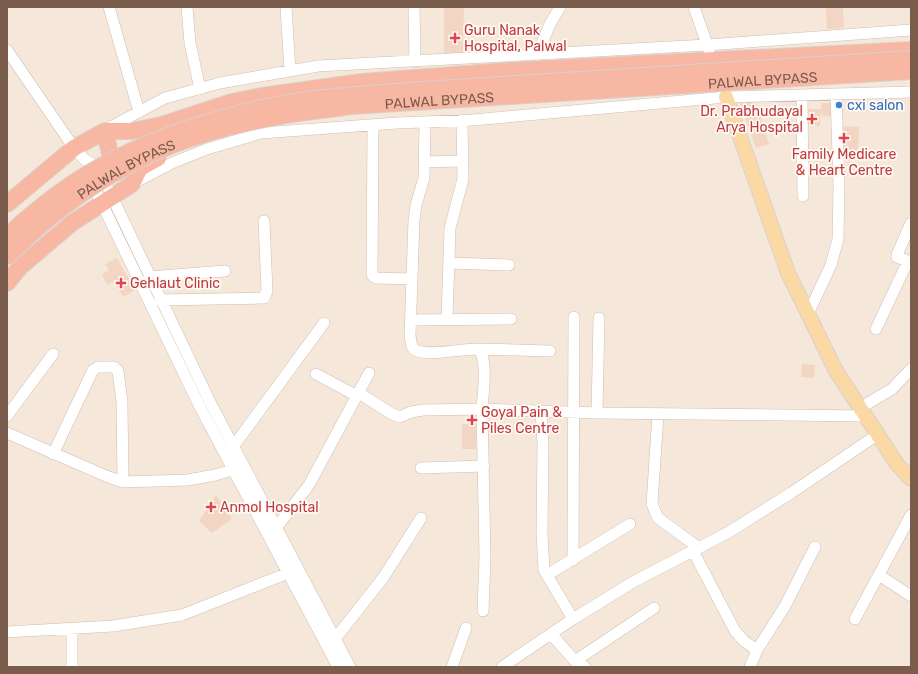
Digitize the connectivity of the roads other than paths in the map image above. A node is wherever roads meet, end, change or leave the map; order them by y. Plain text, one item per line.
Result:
1 (109, 7) edge
2 (187, 7) edge
3 (286, 7) edge
4 (414, 7) edge
5 (560, 7) edge
6 (694, 7) edge
7 (911, 30) edge
8 (707, 45) junction
9 (7, 50) edge
10 (911, 50) edge
11 (537, 55) junction
12 (911, 59) edge
13 (713, 61) junction
14 (415, 62) junction
15 (290, 71) junction
16 (911, 71) edge
17 (911, 78) edge
18 (200, 88) junction
19 (723, 89) junction
20 (911, 92) edge
21 (836, 94) junction
22 (802, 95) junction
23 (138, 112) junction
24 (462, 120) junction
25 (425, 122) junction
26 (373, 125) junction
27 (105, 131) junction
28 (74, 148) junction
29 (462, 161) junction
30 (424, 162) junction
31 (99, 183) junction
32 (132, 184) junction
33 (803, 196) dead end
34 (108, 200) junction
35 (7, 204) edge
36 (264, 221) dead end
37 (911, 223) edge
38 (7, 236) edge
39 (7, 257) edge
40 (909, 262) edge
41 (448, 263) junction
42 (509, 265) dead end
43 (225, 271) dead end
44 (149, 277) junction
45 (412, 279) junction
46 (7, 283) edge
47 (160, 300) junction
48 (808, 314) junction
49 (574, 317) dead end
50 (599, 318) dead end
51 (447, 319) junction
52 (511, 319) dead end
53 (411, 320) junction
54 (324, 323) dead end
55 (876, 330) dead end
56 (480, 349) junction
57 (550, 350) dead end
58 (53, 354) dead end
59 (911, 369) edge
60 (369, 373) dead end
61 (316, 374) dead end
62 (358, 394) junction
63 (482, 409) junction
64 (541, 411) junction
65 (572, 412) junction
66 (863, 412) junction
67 (597, 413) junction
68 (658, 414) junction
69 (7, 416) edge
70 (7, 433) edge
71 (877, 435) junction
72 (233, 447) junction
73 (54, 454) junction
74 (484, 466) junction
75 (238, 468) junction
76 (421, 468) dead end
77 (911, 479) edge
78 (123, 482) junction
79 (911, 516) edge
80 (420, 518) dead end
81 (630, 524) dead end
82 (276, 528) junction
83 (815, 547) dead end
84 (696, 549) junction
85 (573, 560) junction
86 (292, 571) junction
87 (547, 575) junction
88 (878, 575) junction
89 (911, 596) edge
90 (654, 608) dead end
91 (484, 611) dead end
92 (573, 619) junction
93 (855, 619) dead end
94 (466, 628) dead end
95 (72, 629) junction
96 (7, 632) edge
97 (551, 634) junction
98 (331, 644) junction
99 (758, 650) junction
100 (580, 664) edge
101 (505, 666) edge
102 (72, 667) edge
103 (338, 667) edge
104 (350, 667) edge
105 (452, 667) edge
106 (750, 667) edge

1 - 23 street
2 - 18 street
3 - 15 street
4 - 14 street
5 - 11 street
6 - 8 street
7 - 8 street
8 - 11 street
8 - 13 street
9 - 28 street
10 - 13 highway
11 - 14 street
12 - 38 highway, PALWAL BYPASS, bridge
13 - 19 street
13 - 27 highway
14 - 15 street
15 - 18 street
16 - 19 highway, PALWAL BYPASS, bridge
17 - 19 highway
18 - 23 street
19 - 22 street
19 - 24 street
19 - 31 highway, PALWAL BYPASS, bridge
19 - 32 highway
19 - 48 main road
20 - 21 street
21 - 22 street
21 - 48 street
22 - 33 street
23 - 27 street
24 - 25 street
24 - 29 street
25 - 26 street
25 - 30 street
26 - 32 street
26 - 45 street
27 - 28 highway
27 - 32 highway
28 - 31 street
28 - 35 highway
29 - 30 street
29 - 41 street
30 - 45 street
31 - 34 street
31 - 39 highway, PALWAL BYPASS, bridge
32 - 34 highway
34 - 44 street
34 - 46 highway
34 - 75 street
36 - 47 street
37 - 40 street
40 - 55 street
41 - 42 street
41 - 51 street
43 - 44 street
44 - 47 street
45 - 53 street
47 - 72 street
48 - 66 main road
49 - 65 street
50 - 67 street
51 - 52 street
51 - 53 street
53 - 56 street
54 - 72 street
56 - 57 street
56 - 63 street
58 - 69 street
59 - 66 street
60 - 62 street
61 - 62 street
62 - 63 street
62 - 82 street
63 - 64 street
63 - 74 street
64 - 65 street
64 - 87 street
65 - 67 street
65 - 85 street
66 - 68 street
66 - 71 main road
67 - 68 street
68 - 84 street
70 - 73 street
71 - 77 main road
71 - 84 street
72 - 75 street
73 - 78 street
73 - 78 street
74 - 76 street
74 - 91 street
75 - 78 street
75 - 82 street
75 - 86 street
79 - 88 street
80 - 98 street
81 - 85 street
82 - 86 street
83 - 99 street
84 - 92 street
84 - 99 street
85 - 87 street
86 - 95 street
86 - 98 street
87 - 92 street
88 - 89 street
88 - 93 street
90 - 100 street
92 - 97 street
94 - 105 street
95 - 96 street
95 - 102 street
97 - 100 street
97 - 101 street
98 - 103 street
98 - 104 street
99 - 106 street

